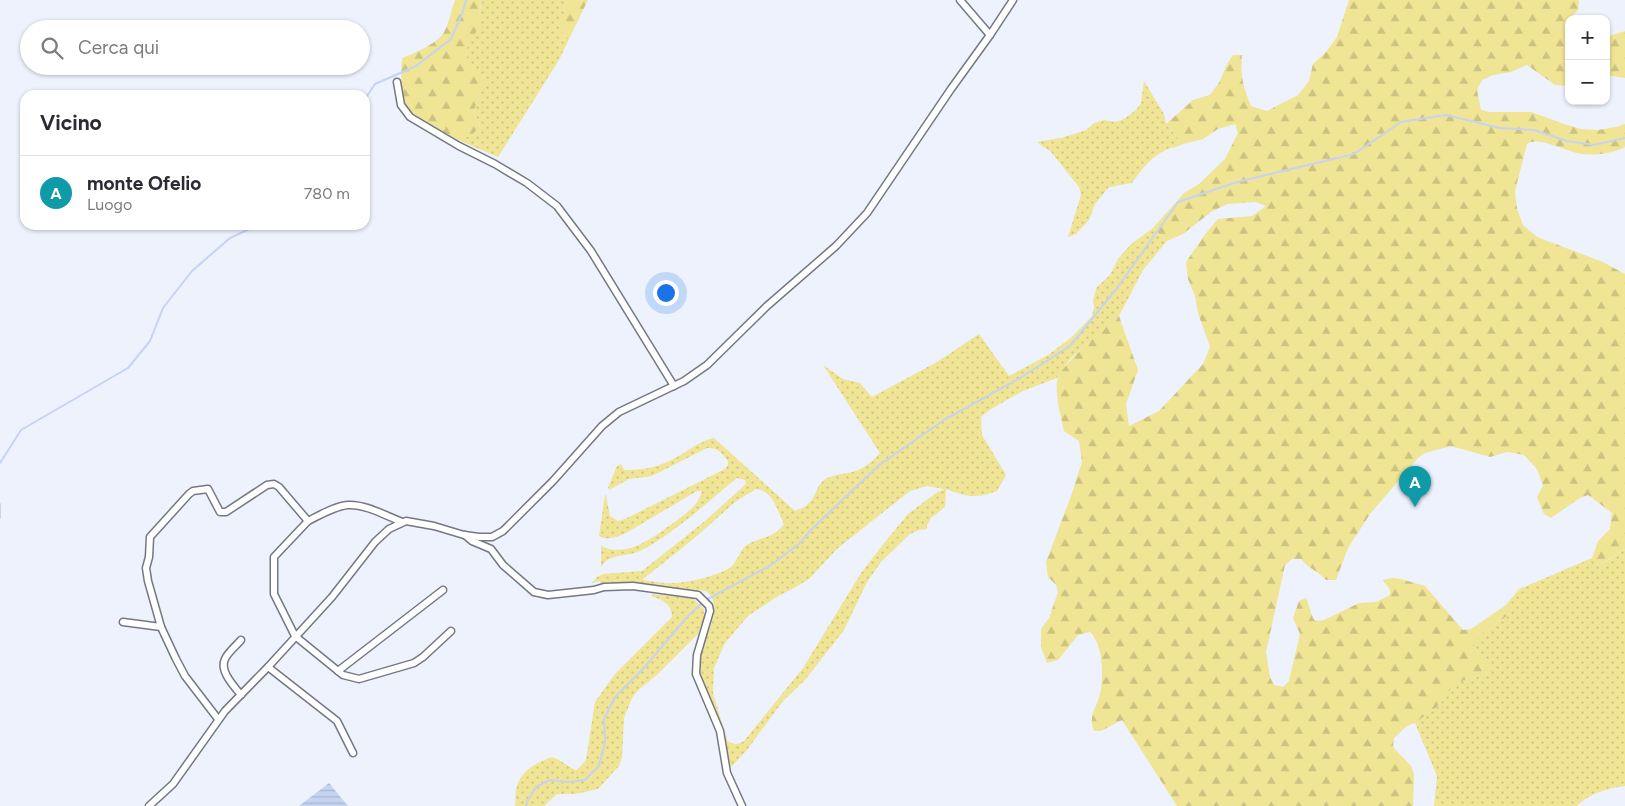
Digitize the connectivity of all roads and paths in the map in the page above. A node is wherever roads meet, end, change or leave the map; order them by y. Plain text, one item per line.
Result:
1 (960, 0) edge
2 (1013, 0) edge
3 (990, 36) junction
4 (397, 82) dead end
5 (674, 386) junction
6 (308, 522) junction
7 (402, 522) junction
8 (464, 535) junction
9 (443, 590) dead end
10 (123, 622) dead end
11 (161, 627) junction
12 (451, 631) dead end
13 (295, 636) junction
14 (241, 640) dead end
15 (268, 667) junction
16 (338, 671) junction
17 (241, 695) junction
18 (218, 719) junction
19 (353, 753) dead end
20 (149, 806) edge
21 (742, 806) edge

1 - 3 street
2 - 3 street
3 - 5 street
4 - 5 street
5 - 8 street
6 - 7 street
6 - 11 street
6 - 13 street
7 - 8 street
7 - 13 street
8 - 21 street
9 - 16 street
10 - 11 street
11 - 18 street
12 - 16 street
13 - 15 street
13 - 16 street
14 - 17 street
15 - 17 street
15 - 19 street
17 - 18 street
18 - 20 street

